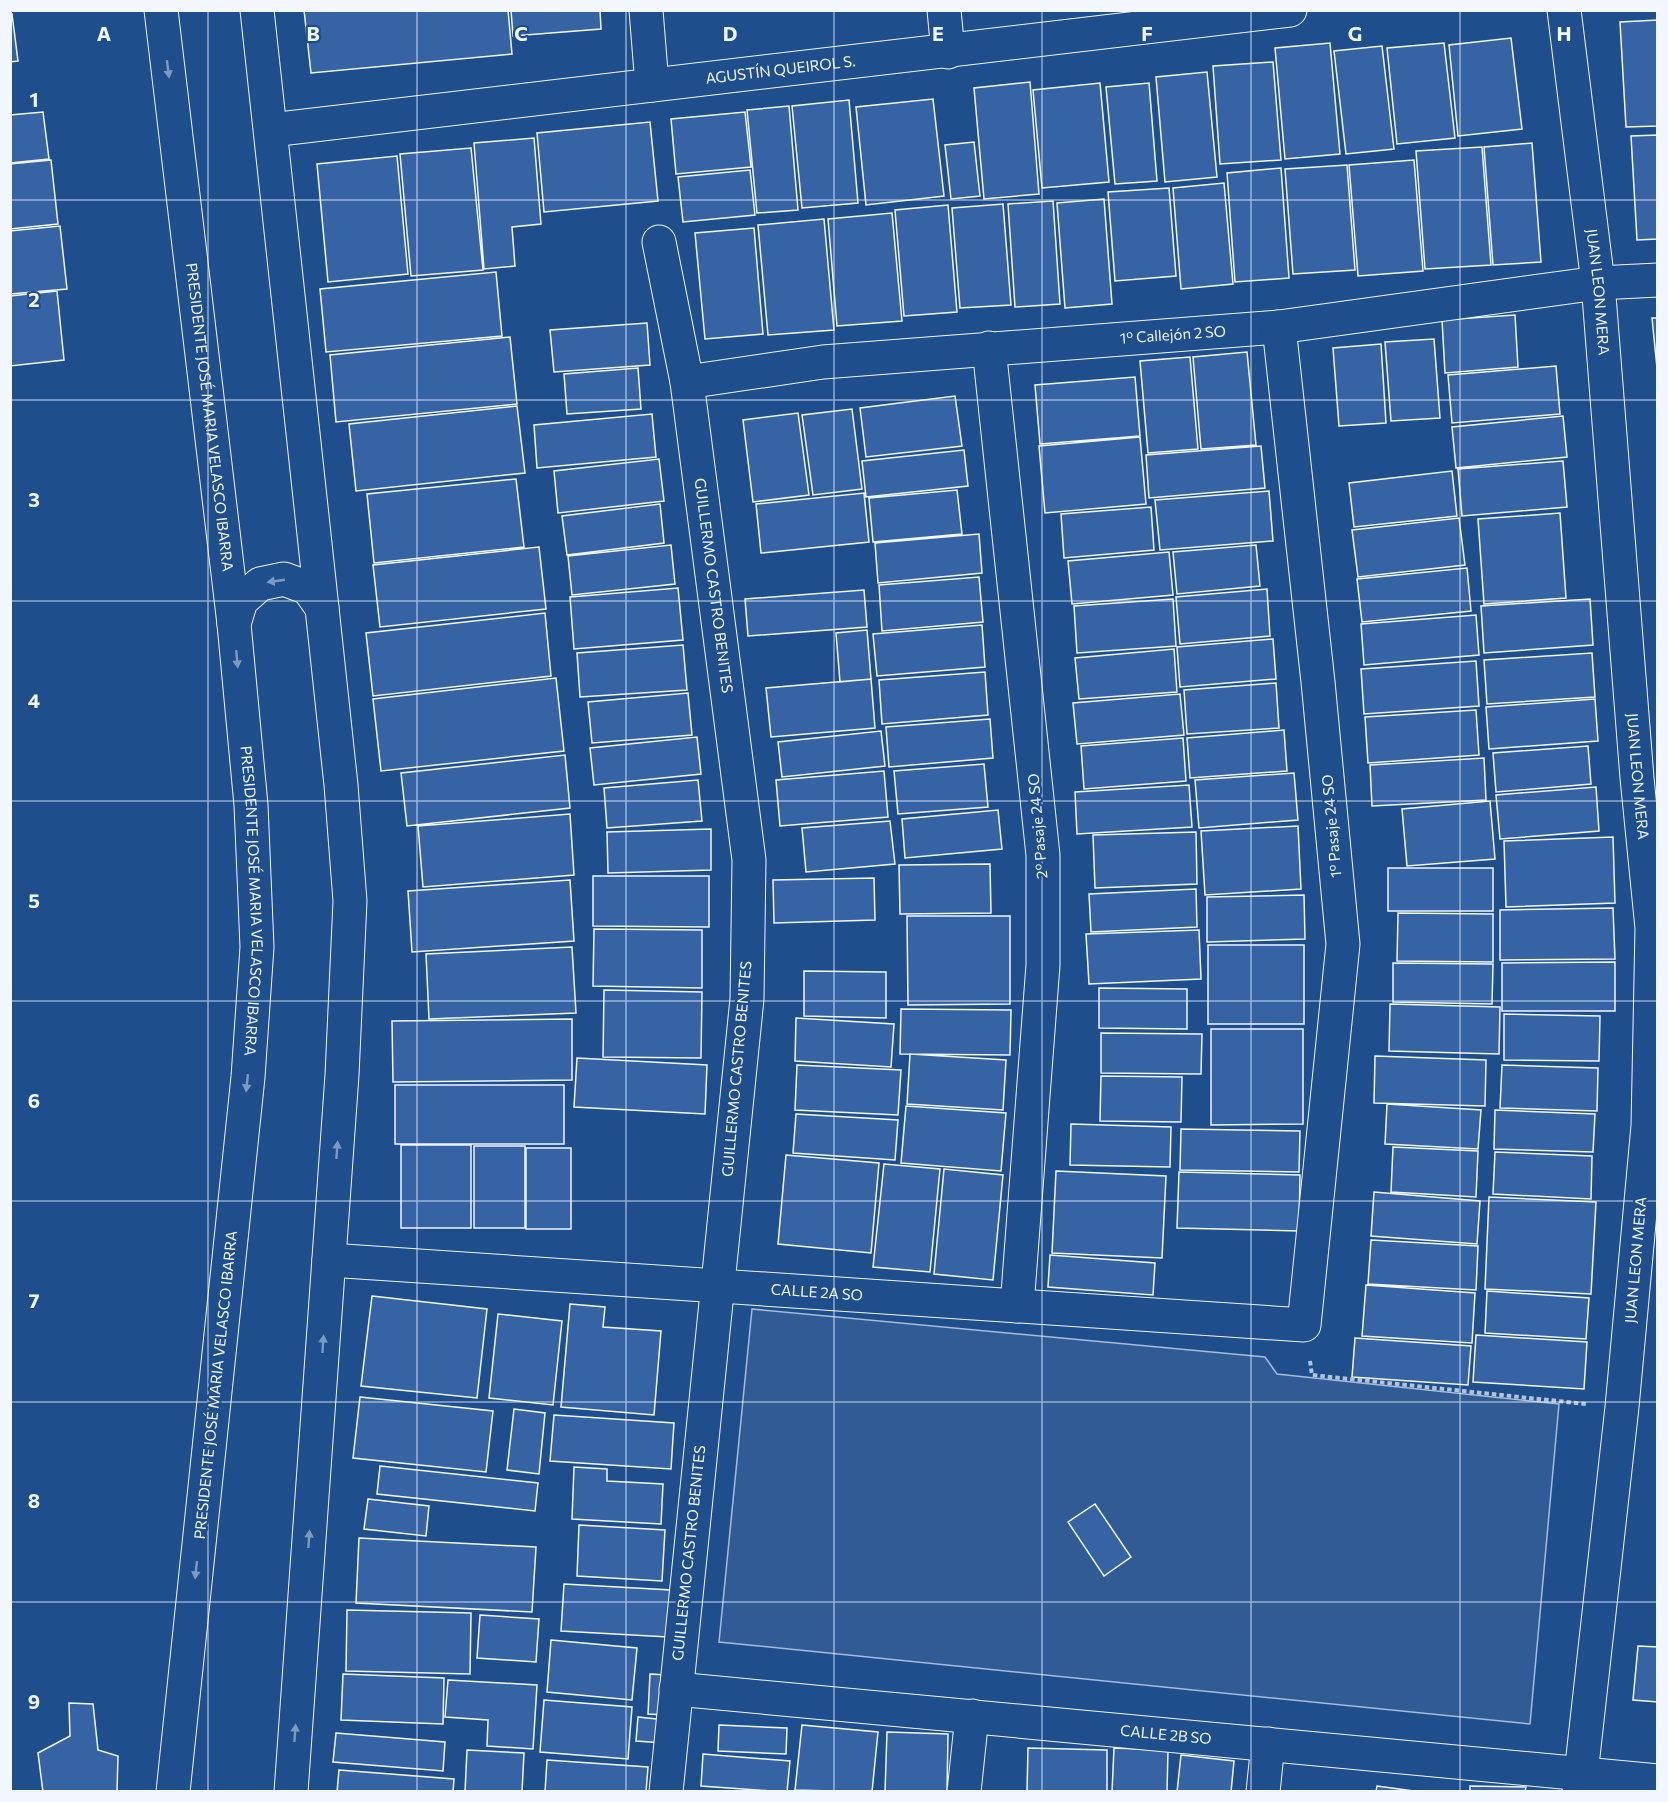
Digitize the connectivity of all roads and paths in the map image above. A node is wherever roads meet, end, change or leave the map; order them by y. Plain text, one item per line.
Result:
1 (161, 10) edge
2 (257, 10) edge
3 (646, 10) edge
4 (944, 10) edge
5 (1290, 10) edge
6 (1564, 10) edge
7 (1244, 13) edge
8 (948, 52) junction
9 (652, 85) junction
10 (271, 130) junction
11 (659, 242) dead end
12 (1658, 280) edge
13 (1598, 283) junction
14 (1280, 327) junction
15 (989, 348) junction
16 (687, 382) junction
17 (322, 608) junction
18 (234, 624) junction
19 (329, 1260) junction
20 (716, 1286) junction
21 (1017, 1306) junction
22 (1304, 1325) junction
23 (1622, 1407) junction
24 (676, 1689) junction
25 (972, 1716) junction
26 (1268, 1744) junction
27 (1658, 1781) edge
28 (1580, 1782) edge
29 (173, 1791) edge
30 (291, 1791) edge
31 (666, 1791) edge
32 (964, 1791) edge
33 (1263, 1791) edge

1 -> 18 street, PRESIDENTE JOSÉ MARIA VELASCO IBARRA
2 - 10 street
3 - 9 street
4 - 8 street
5 - 7 street, AGUSTÍN QUEIROL S.
6 - 13 street, JUAN LEON MERA
7 - 8 street, AGUSTÍN QUEIROL S.
8 - 9 street, AGUSTÍN QUEIROL S.
9 - 10 street, AGUSTÍN QUEIROL S.
10 - 17 street
11 - 16 street, GUILLERMO CASTRO BENITES
12 - 13 street, 1º Callejón 2 SO
13 - 14 street, 1º Callejón 2 SO
13 - 23 street, JUAN LEON MERA
14 - 15 street, 1º Callejón 2 SO
14 - 22 street, 1º Pasaje 24 SO
15 - 16 street, 1º Callejón 2 SO
15 - 21 street, 2º Pasaje 24 SO
16 - 20 street, GUILLERMO CASTRO BENITES
17 -> 18 street
19 -> 17 street
18 -> 29 street, PRESIDENTE JOSÉ MARIA VELASCO IBARRA
19 - 20 street, CALLE 2A SO
30 -> 19 street
20 - 21 street, CALLE 2A SO
20 - 24 street, GUILLERMO CASTRO BENITES
21 - 22 street, CALLE 2A SO
22 - 23 path
23 - 28 street, JUAN LEON MERA
24 - 25 street, CALLE 2B SO
24 - 31 street, GUILLERMO CASTRO BENITES
25 - 26 street, CALLE 2B SO
25 - 32 street
26 - 28 street, CALLE 2B SO
26 - 33 street
27 - 28 street, CALLE 2B SO

